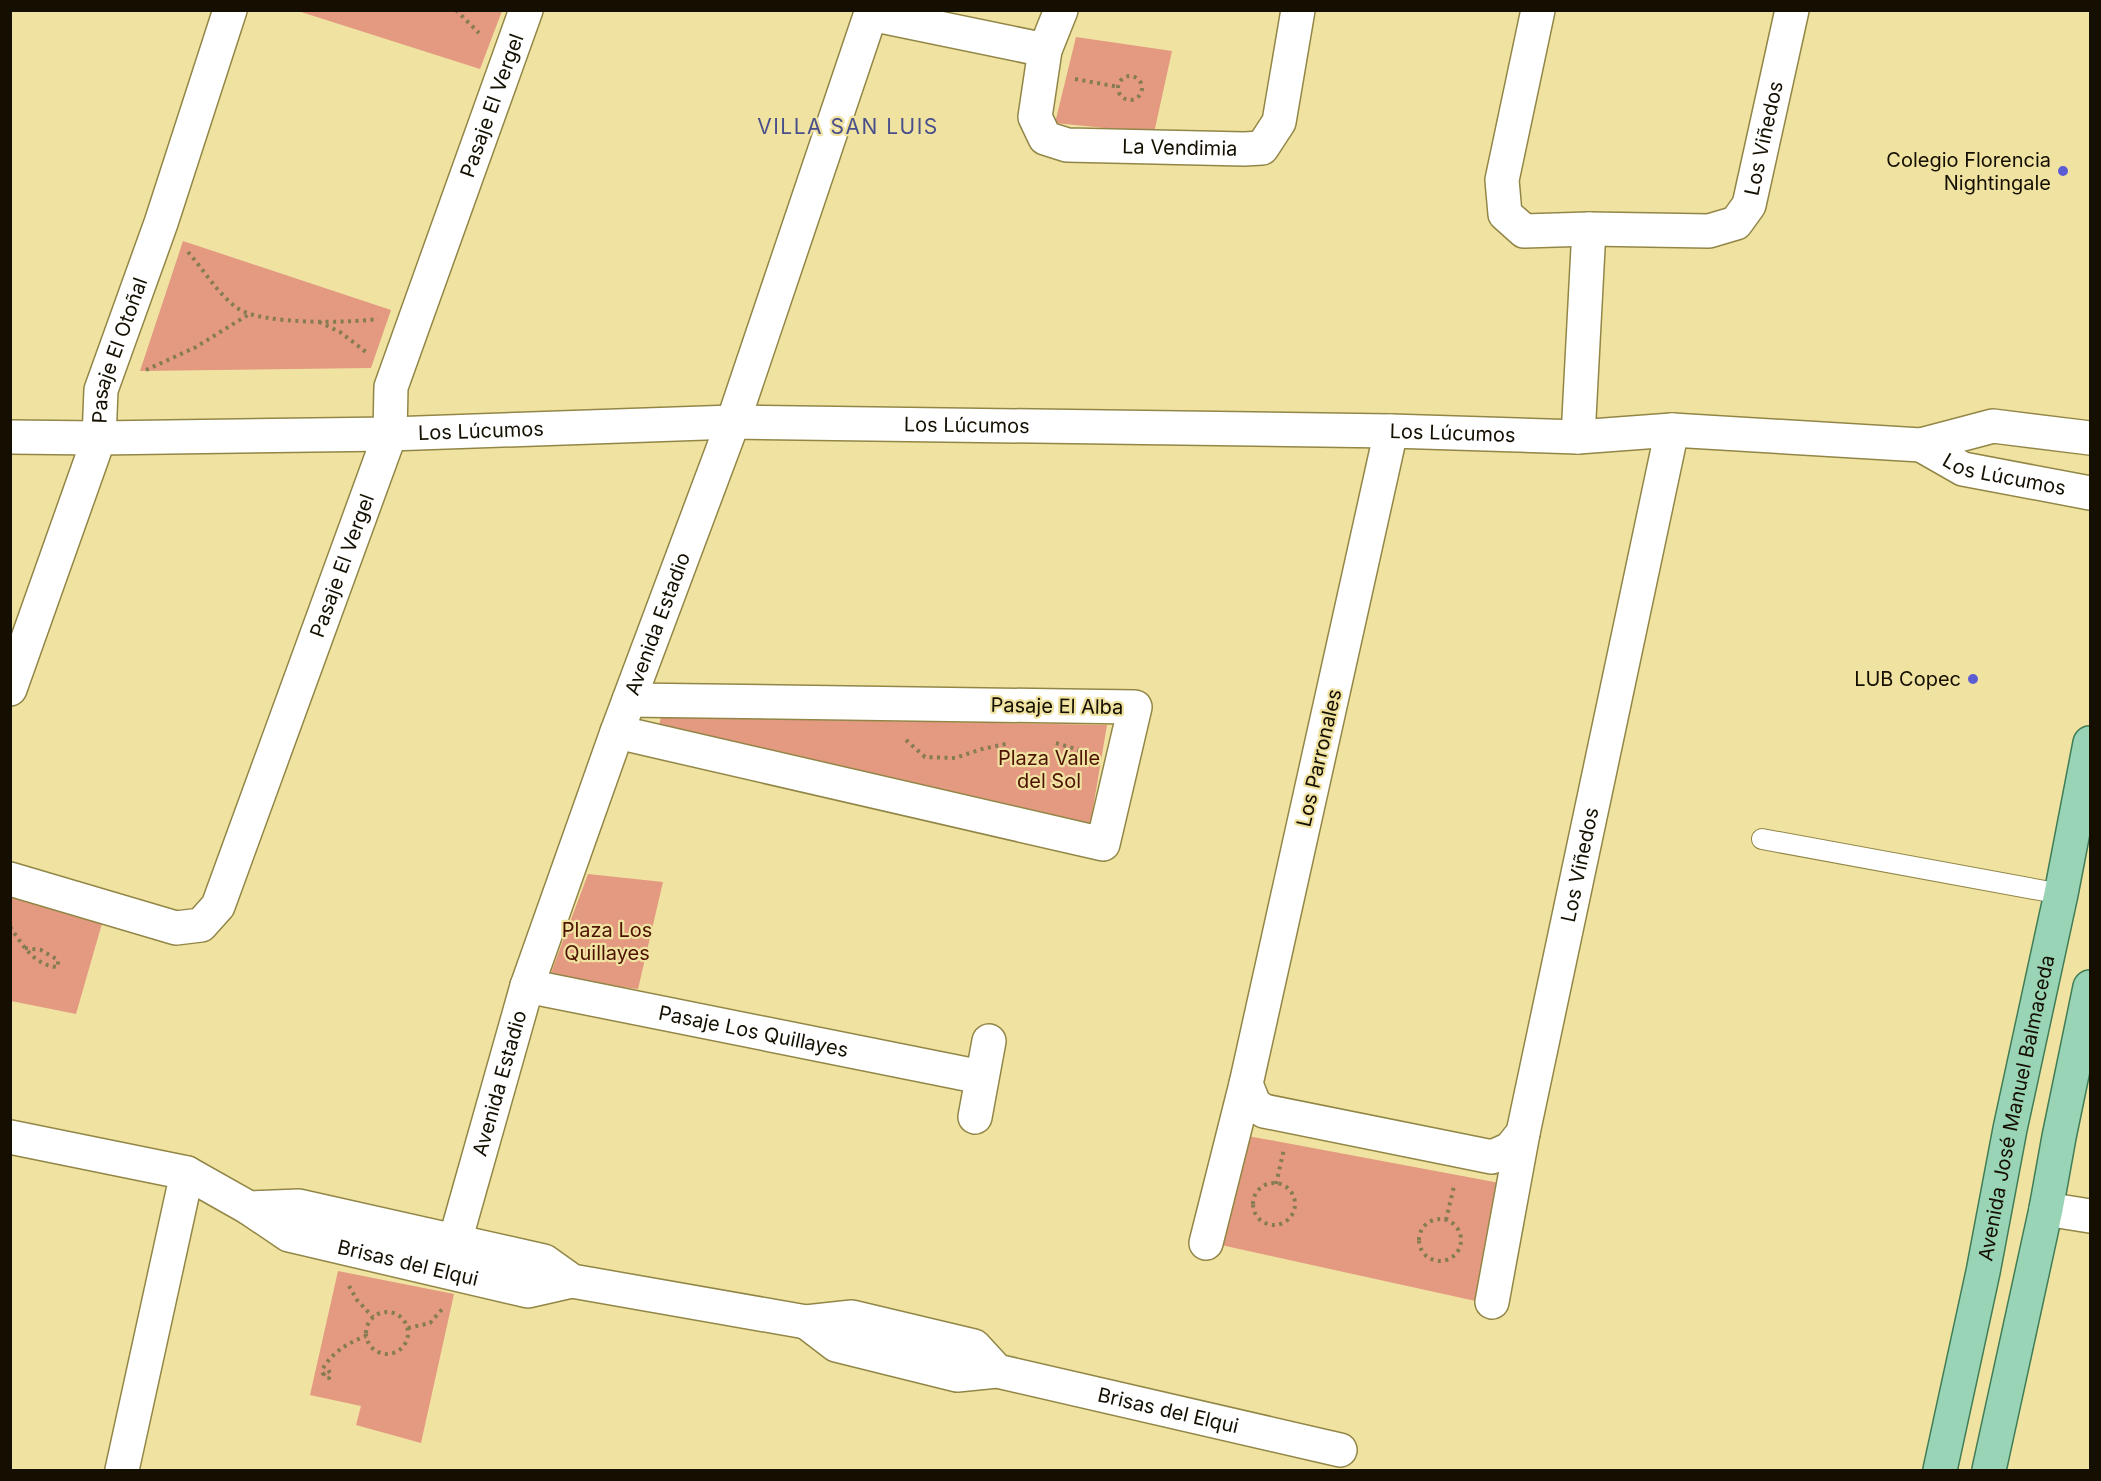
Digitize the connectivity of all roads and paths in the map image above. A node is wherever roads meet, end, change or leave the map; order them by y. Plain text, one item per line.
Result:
1 (230, 10) edge
2 (526, 10) edge
3 (1061, 10) edge
4 (1298, 10) edge
5 (1538, 10) edge
6 (1792, 10) edge
7 (872, 12) edge
8 (1043, 62) junction
9 (1119, 87) junction
10 (161, 223) junction
11 (1589, 229) junction
12 (251, 313) junction
13 (417, 314) junction
14 (319, 322) junction
15 (391, 387) junction
16 (101, 390) junction
17 (733, 422) junction
18 (1672, 430) junction
19 (1391, 431) junction
20 (390, 435) junction
21 (10, 437) edge
22 (1578, 437) junction
23 (99, 438) junction
24 (2091, 438) edge
25 (1922, 445) junction
26 (2091, 493) edge
27 (10, 689) edge
28 (629, 700) junction
29 (617, 732) junction
30 (2091, 743) edge
31 (1762, 838) dead end
32 (10, 879) edge
33 (2061, 894) junction
34 (10, 927) edge
35 (25, 948) junction
36 (526, 986) junction
37 (2091, 987) edge
38 (989, 1041) dead end
39 (2082, 1058) edge
40 (981, 1077) junction
41 (1246, 1084) junction
42 (975, 1117) dead end
43 (1522, 1133) junction
44 (10, 1137) edge
45 (187, 1173) junction
46 (249, 1208) junction
47 (2046, 1209) junction
48 (2091, 1216) edge
49 (1289, 1219) joint
50 (455, 1241) junction
51 (1206, 1243) dead end
52 (1455, 1255) joint
53 (572, 1281) junction
54 (1492, 1302) dead end
55 (366, 1336) junction
56 (323, 1375) dead end
57 (1340, 1450) dead end
58 (122, 1470) edge
59 (1940, 1470) edge
60 (1989, 1470) edge

1 - 10 street, Pasaje El Otoñal
2 - 13 street, Pasaje El Vergel
3 - 8 street, La Vendimia
4 - 8 street, La Vendimia
5 - 11 street, Los Viñedos
6 - 11 street, Los Viñedos
7 - 8 street
7 - 17 street, Avenida Estadio
8 - 9 path
9 - 9 path
10 - 12 path
10 - 16 street, Pasaje El Otoñal
11 - 22 street
12 - 14 path
12 - 16 path
13 - 14 path
13 - 15 street, Pasaje El Vergel
14 - 15 path
15 - 20 street, Pasaje El Vergel
16 - 23 street, Pasaje El Otoñal
17 - 19 street, Los Lúcumos
17 - 20 street, Los Lúcumos
17 - 28 street, Avenida Estadio
18 - 22 street, Los Lúcumos
18 - 25 street, Los Lúcumos
18 - 43 street, Los Viñedos
19 - 22 street, Los Lúcumos
19 - 41 street, Los Parronales
20 - 23 street, Los Lúcumos
20 - 32 street, Pasaje El Vergel
21 - 23 street, Los Lúcumos
23 - 27 street, Pasaje El Otoñal
24 - 25 street, Los Lúcumos
25 - 26 street, Los Lúcumos
28 - 29 street, Avenida Estadio
28 - 29 street, Pasaje El Alba
29 - 36 street, Avenida Estadio
30 - 33 main road, Avenida José Manuel Balmaceda
31 - 33 lane
33 - 59 main road, Avenida José Manuel Balmaceda
34 - 35 path
35 - 35 path
36 - 40 street, Pasaje Los Quillayes
36 - 50 street, Avenida Estadio
37 - 39 main road
38 - 40 street
39 - 47 main road
40 - 42 street
41 - 43 street
41 - 51 street, Los Parronales
43 - 54 street, Los Viñedos
44 - 45 street, Brisas del Elqui
45 - 46 street, Brisas del Elqui
45 - 58 street
46 - 50 street, Brisas del Elqui
46 - 53 street, Brisas del Elqui
47 - 48 street
47 - 60 main road
49 - 49 path
50 - 53 street, Brisas del Elqui
52 - 52 path
53 - 57 street, Brisas del Elqui
55 - 55 path
55 - 56 path

